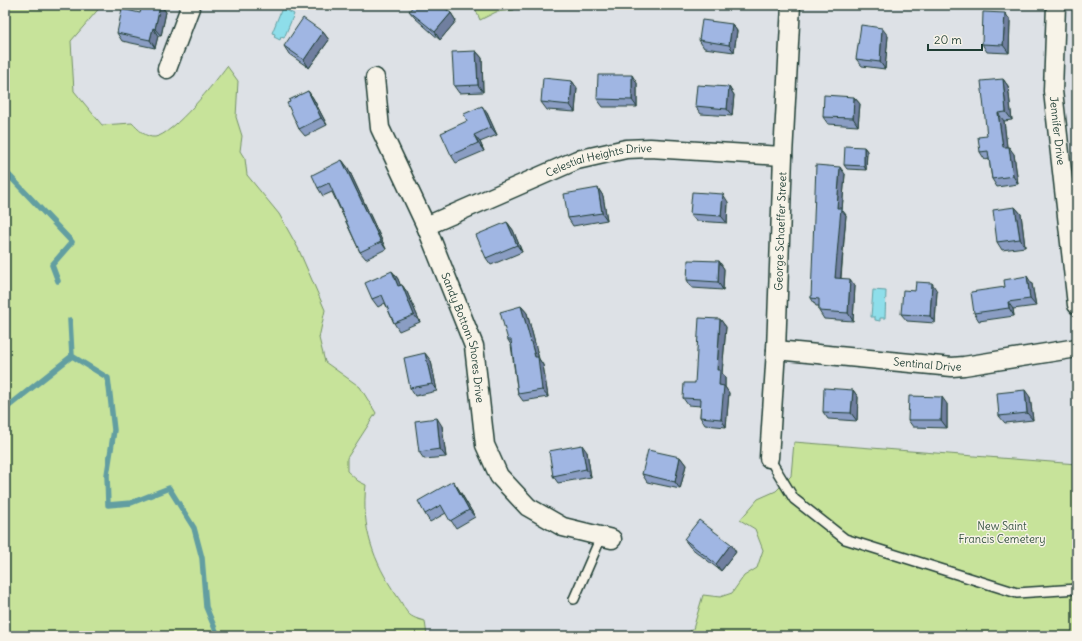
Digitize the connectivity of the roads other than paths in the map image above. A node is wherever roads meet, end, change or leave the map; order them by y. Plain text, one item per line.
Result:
1 (191, 5) edge
2 (791, 5) edge
3 (1056, 5) edge
4 (167, 69) dead end
5 (375, 78) dead end
6 (783, 156) junction
7 (426, 226) junction
8 (1077, 305) edge
9 (1077, 348) edge
10 (776, 350) junction
11 (769, 458) joint
12 (606, 538) joint
13 (1077, 589) edge
14 (574, 599) dead end

1 - 4 street
2 - 6 street, George Schaeffer Street
3 - 8 street, Jennifer Drive
5 - 7 street, Sandy Bottom Shores Drive
6 - 7 street, Celestial Heights Drive
6 - 10 street, George Schaeffer Street
7 - 12 street, Sandy Bottom Shores Drive
9 - 10 street, Sentinal Drive
10 - 11 street, George Schaeffer Street
11 - 13 lane
12 - 14 lane

